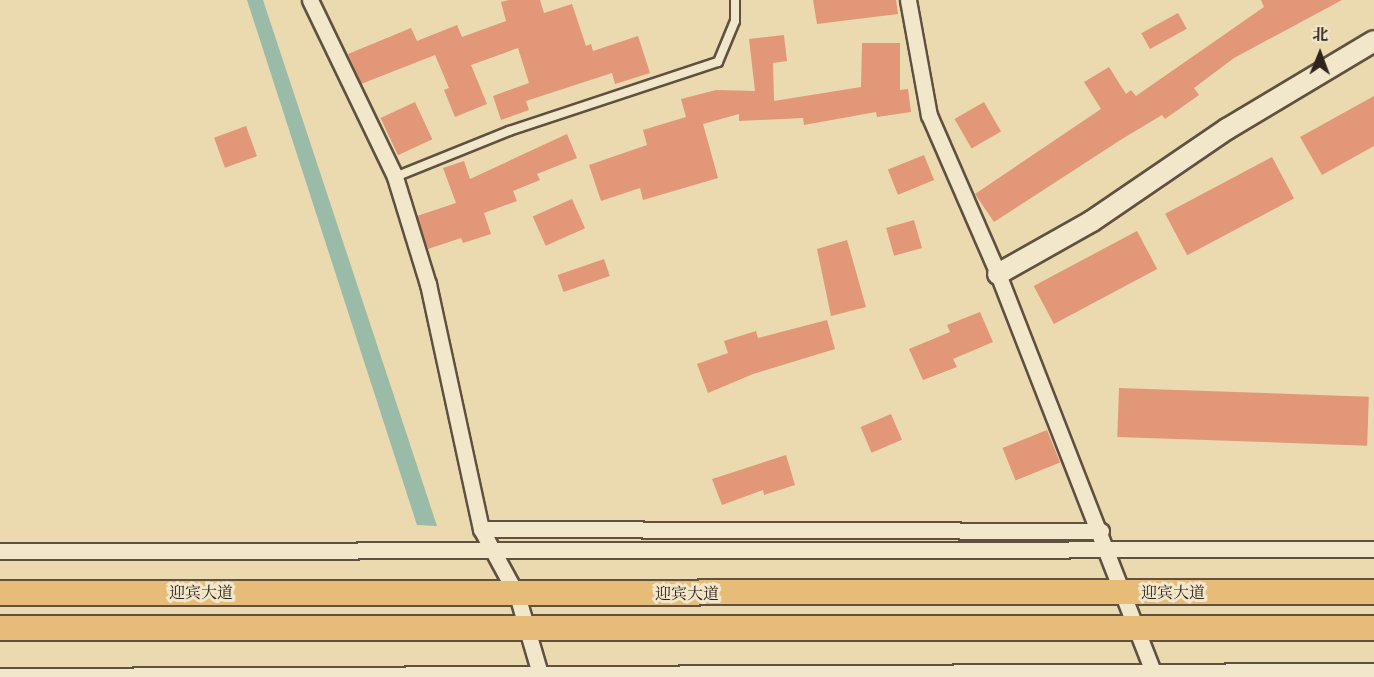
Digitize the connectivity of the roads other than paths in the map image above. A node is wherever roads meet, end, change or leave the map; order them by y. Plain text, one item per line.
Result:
1 (310, 0) edge
2 (735, 0) edge
3 (908, 0) edge
4 (1374, 41) edge
5 (395, 177) junction
6 (998, 274) junction
7 (481, 529) junction
8 (1101, 531) junction
9 (1374, 549) edge
10 (1108, 550) junction
11 (0, 551) edge
12 (494, 552) junction
13 (1374, 592) edge
14 (0, 593) edge
15 (1125, 594) junction
16 (517, 595) junction
17 (0, 628) edge
18 (525, 628) junction
19 (1374, 628) edge
20 (1138, 629) junction
21 (1374, 671) edge
22 (1155, 675) edge
23 (0, 676) edge
24 (541, 676) edge

1 - 5 street
2 - 5 lane
3 - 6 street
4 - 6 street
5 - 7 street
6 - 8 street
7 - 8 street
7 - 12 street
8 - 10 street
9 - 10 street
10 - 12 street
10 - 15 street
11 - 12 street
12 - 16 street
13 - 15 main road, 迎宾大道
14 - 16 main road, 迎宾大道
15 - 16 main road, 迎宾大道
15 - 20 street
16 - 18 street
17 - 18 main road, 迎宾大道
18 - 20 main road, 迎宾大道
18 - 24 street
19 - 20 main road, 迎宾大道
20 - 22 street
21 - 22 street
22 - 24 street
23 - 24 street

